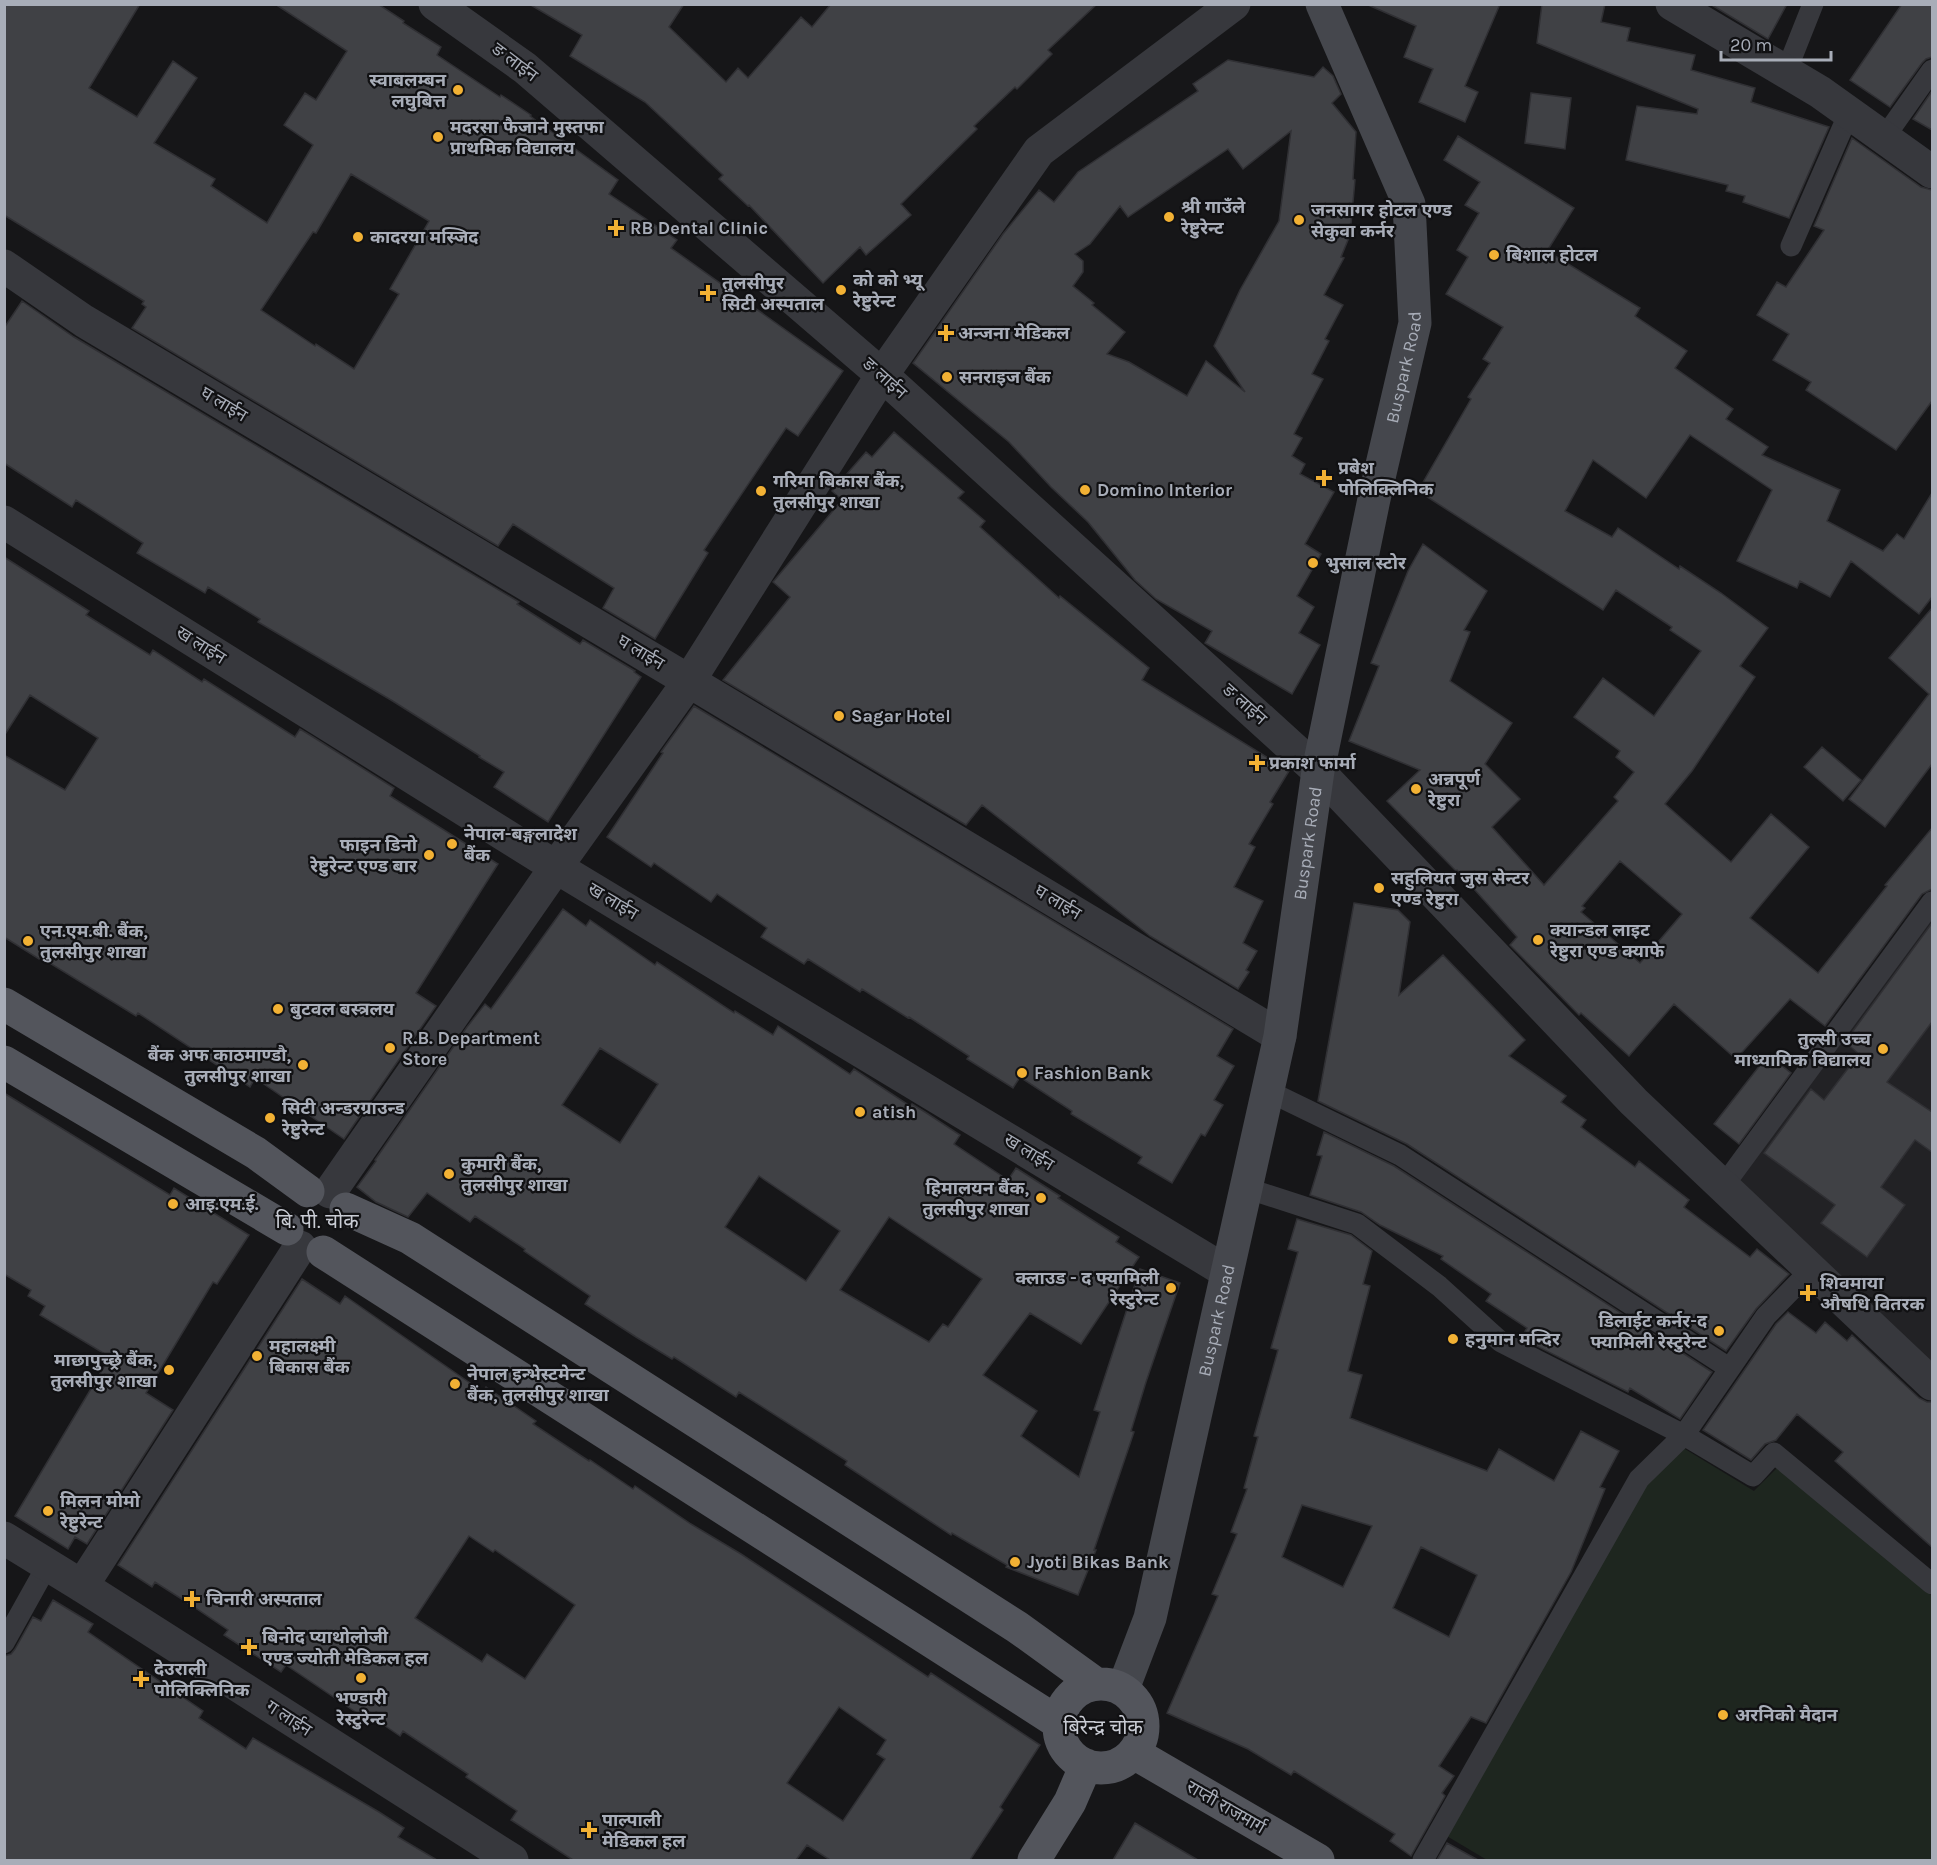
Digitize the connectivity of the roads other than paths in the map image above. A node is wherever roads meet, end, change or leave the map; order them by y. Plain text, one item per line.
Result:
1 (435, 4) edge
2 (1234, 4) edge
3 (1322, 4) edge
4 (1672, 4) edge
5 (1813, 4) edge
6 (1932, 70) edge
7 (1786, 72) junction
8 (1849, 113) junction
9 (1884, 138) junction
10 (1932, 172) edge
11 (1791, 246) dead end
12 (4, 266) edge
13 (882, 375) junction
14 (4, 522) edge
15 (689, 681) junction
16 (1318, 771) junction
17 (556, 867) junction
18 (1932, 902) edge
19 (4, 1004) edge
20 (1280, 1036) junction
21 (4, 1062) edge
22 (1268, 1091) junction
23 (1724, 1185) junction
24 (1246, 1188) junction
25 (328, 1197) junction
26 (303, 1243) junction
27 (1811, 1269) junction
28 (1227, 1272) junction
29 (1729, 1368) junction
30 (1932, 1384) edge
31 (1684, 1436) junction
32 (4, 1538) edge
33 (48, 1564) junction
34 (1932, 1584) edge
35 (82, 1586) junction
36 (4, 1643) edge
37 (1109, 1686) junction
38 (1059, 1724) junction
39 (1134, 1753) junction
40 (1086, 1766) junction
41 (512, 1860) edge
42 (1034, 1860) edge
43 (1318, 1860) edge
44 (1423, 1860) edge

1 - 13 street, ङ लाईन
2 - 13 street
3 - 16 main road, Buspark Road
4 - 7 street
5 - 7 lane
6 - 9 lane
7 - 8 street
8 - 9 street
8 - 11 lane
9 - 10 street
12 - 15 street, घ लाईन
13 - 15 street
13 - 16 street, ङ लाईन
14 - 17 street, ख लाईन
15 - 17 street
15 - 20 street, घ लाईन
16 - 20 main road, Buspark Road
16 - 23 street, ङ लाईन
17 - 25 street
17 - 28 street, ख लाईन
18 - 23 lane
19 - 25 main road
20 - 22 main road, Buspark Road
21 - 26 main road
22 - 24 main road, Buspark Road
22 - 29 lane
23 - 27 street, ङ लाईन
24 - 28 main road, Buspark Road
24 - 31 lane
25 - 26 main road
25 - 26 main road
25 - 37 main road
26 - 35 street
26 - 38 main road
27 - 29 lane
27 - 30 street, ङ लाईन
28 - 37 main road, Buspark Road
29 - 31 lane
31 - 34 lane
31 - 44 lane
32 - 33 street, ग लाईन
33 - 35 street, ग लाईन
33 - 36 lane
35 - 41 street, ग लाईन
37 - 38 main road
37 - 39 main road
38 - 40 main road
39 - 40 main road
39 - 43 main road, राप्ती राजमार्ग
40 - 42 main road

